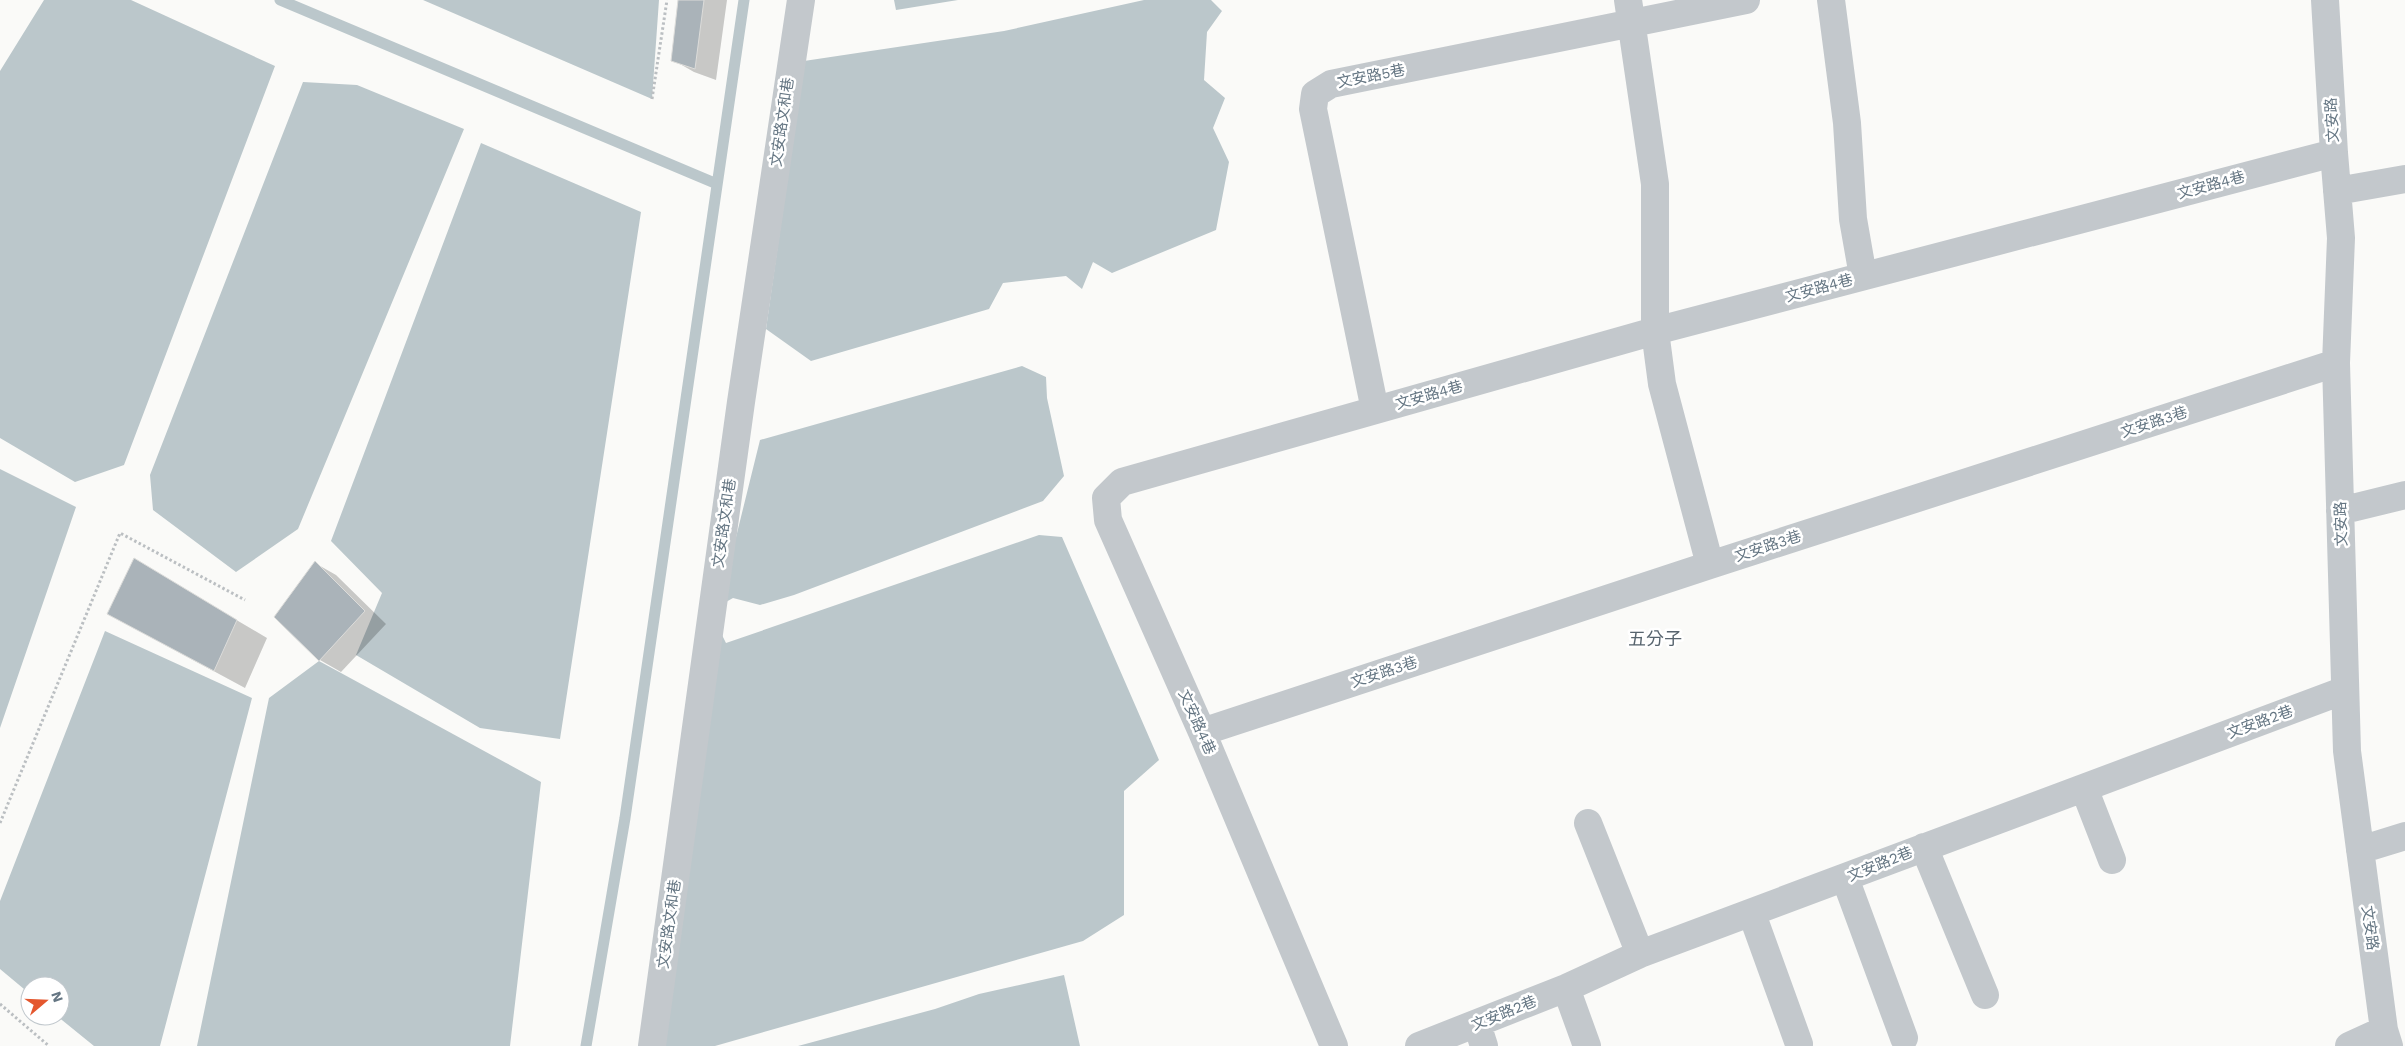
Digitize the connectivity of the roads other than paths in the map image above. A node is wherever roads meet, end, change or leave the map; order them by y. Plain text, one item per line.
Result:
1 (801, 0) edge
2 (1746, 0) edge
3 (1831, 0) edge
4 (2325, 0) edge
5 (1630, 12) edge
6 (2334, 153) junction
7 (2405, 179) edge
8 (2337, 191) junction
9 (1863, 276) junction
10 (1655, 332) junction
11 (2336, 363) junction
12 (1375, 410) junction
13 (2405, 495) edge
14 (2340, 511) junction
15 (1710, 564) junction
16 (2345, 690) junction
17 (1202, 732) junction
18 (2084, 788) junction
19 (1588, 824) dead end
20 (2405, 836) edge
21 (1924, 847) junction
22 (2360, 850) junction
23 (2112, 860) dead end
24 (1845, 878) junction
25 (1752, 914) junction
26 (1640, 954) junction
27 (1566, 988) junction
28 (1985, 995) dead end
29 (1480, 1035) edge
30 (1904, 1038) dead end
31 (2387, 1038) edge
32 (1799, 1044) dead end
33 (652, 1046) edge
34 (1334, 1046) edge
35 (1419, 1046) edge
36 (1587, 1046) edge
37 (2349, 1046) edge

1 - 33 street, 文安路文和巷
2 - 5 street, 文安路5巷
3 - 9 street
4 - 6 street, 文安路
5 - 10 street
5 - 12 street, 文安路5巷
6 - 8 street, 文安路
6 - 9 street, 文安路4巷
7 - 8 street
8 - 11 street, 文安路
9 - 10 street, 文安路4巷
10 - 12 street, 文安路4巷
10 - 15 street
11 - 14 street, 文安路
11 - 15 street, 文安路3巷
12 - 17 street, 文安路4巷
13 - 14 street
14 - 16 street, 文安路
15 - 17 street, 文安路3巷
16 - 18 street, 文安路2巷
16 - 22 street, 文安路
17 - 34 street, 文安路4巷
18 - 21 street, 文安路2巷
18 - 23 street
19 - 26 street
20 - 22 street
21 - 24 street, 文安路2巷
21 - 28 street
22 - 31 street, 文安路
24 - 25 street, 文安路2巷
24 - 30 street
25 - 26 street, 文安路2巷
25 - 32 street
26 - 27 street, 文安路2巷
27 - 29 street, 文安路2巷
27 - 36 street
29 - 35 street, 文安路2巷
31 - 37 street

